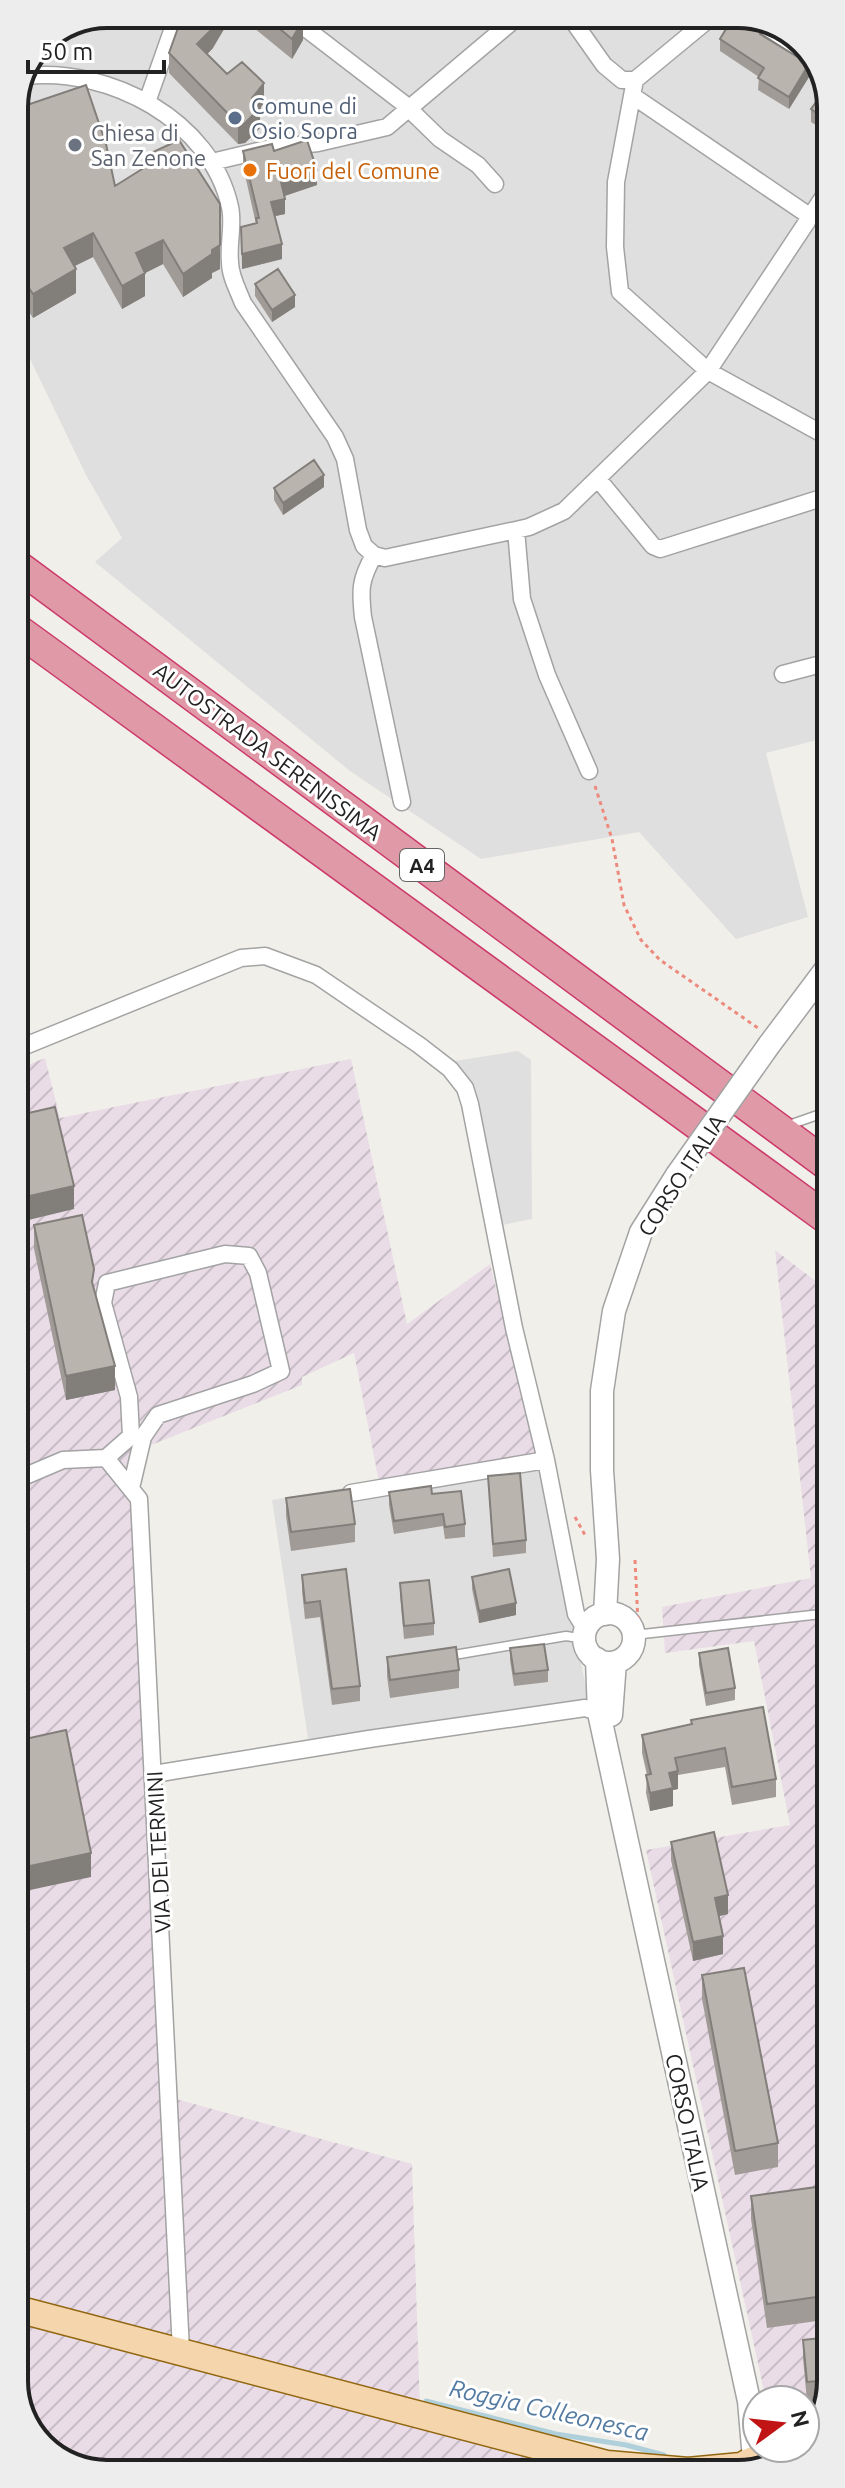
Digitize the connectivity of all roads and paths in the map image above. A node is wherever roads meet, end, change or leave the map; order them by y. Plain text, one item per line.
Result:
1 (173, 28) edge
2 (305, 28) edge
3 (505, 28) edge
4 (578, 28) edge
5 (700, 28) edge
6 (35, 75) edge
7 (634, 88) junction
8 (147, 102) junction
9 (410, 110) junction
10 (212, 162) junction
11 (495, 184) dead end
12 (817, 207) edge
13 (811, 217) junction
14 (708, 371) junction
15 (817, 431) edge
16 (598, 479) junction
17 (817, 499) edge
18 (516, 530) junction
19 (374, 555) junction
20 (28, 574) edge
21 (28, 637) edge
22 (817, 665) edge
23 (783, 674) dead end
24 (589, 771) joint
25 (402, 802) dead end
26 (817, 979) edge
27 (766, 1038) junction
28 (28, 1045) edge
29 (817, 1115) edge
30 (779, 1129) junction
31 (817, 1157) edge
32 (817, 1211) edge
33 (106, 1458) junction
34 (546, 1460) junction
35 (28, 1475) edge
36 (131, 1488) junction
37 (351, 1493) edge
38 (635, 1560) dead end
39 (817, 1614) edge
40 (613, 1615) junction
41 (585, 1634) junction
42 (637, 1635) junction
43 (448, 1656) edge
44 (606, 1661) junction
45 (605, 1714) junction
46 (154, 1774) junction
47 (28, 2312) edge
48 (181, 2351) junction
49 (748, 2384) edge
50 (585, 2460) edge

1 - 8 street
2 - 9 street
3 - 9 street
4 - 7 street
5 - 7 street
6 - 8 street
7 - 13 street
7 - 14 street
8 - 10 street
9 - 10 street
9 - 11 street
10 - 19 street
12 - 13 street
13 - 14 street
14 - 15 street
14 - 16 street
16 - 17 street
16 - 18 street
18 - 19 street
18 - 24 street
19 - 25 street
20 - 30 highway, AUTOSTRADA SERENISSIMA / A4
21 - 32 highway, A4
22 - 23 street
24 - 27 path
26 - 27 street, CORSO ITALIA
27 - 40 street, CORSO ITALIA, bridge
28 - 34 street
29 - 30 lane
30 - 31 highway, AUTOSTRADA SERENISSIMA / A4
33 - 35 street
33 - 36 street, VIA DEI TERMINI
33 - 36 street
34 - 37 street
34 - 41 street
36 - 46 street, VIA DEI TERMINI
38 - 42 path
39 - 42 lane
40 - 41 street
40 - 42 street, CORSO ITALIA
41 - 43 lane
41 - 44 street, CORSO ITALIA
42 - 44 street
44 - 45 street, CORSO ITALIA
45 - 46 street
45 - 49 street, CORSO ITALIA
46 - 48 street, VIA DEI TERMINI
47 - 48 main road
48 - 50 main road

